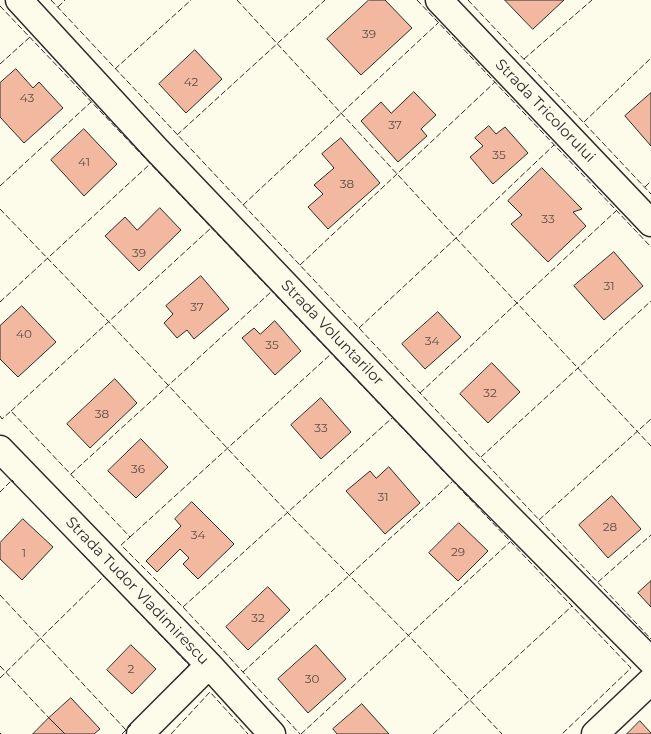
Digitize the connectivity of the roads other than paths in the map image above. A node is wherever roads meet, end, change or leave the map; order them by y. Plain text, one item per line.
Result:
1 (19, 0) edge
2 (439, 0) edge
3 (651, 223) edge
4 (3, 458) edge
5 (651, 661) edge
6 (209, 665) junction
7 (651, 681) edge
8 (140, 734) edge
9 (272, 734) edge
10 (595, 734) edge

1 - 5 street, Strada Voluntarilor
2 - 3 street, Strada Tricolorului
4 - 6 street, Strada Tudor Vladimirescu
6 - 8 street
6 - 9 street, Strada Tudor Vladimirescu
7 - 10 street

